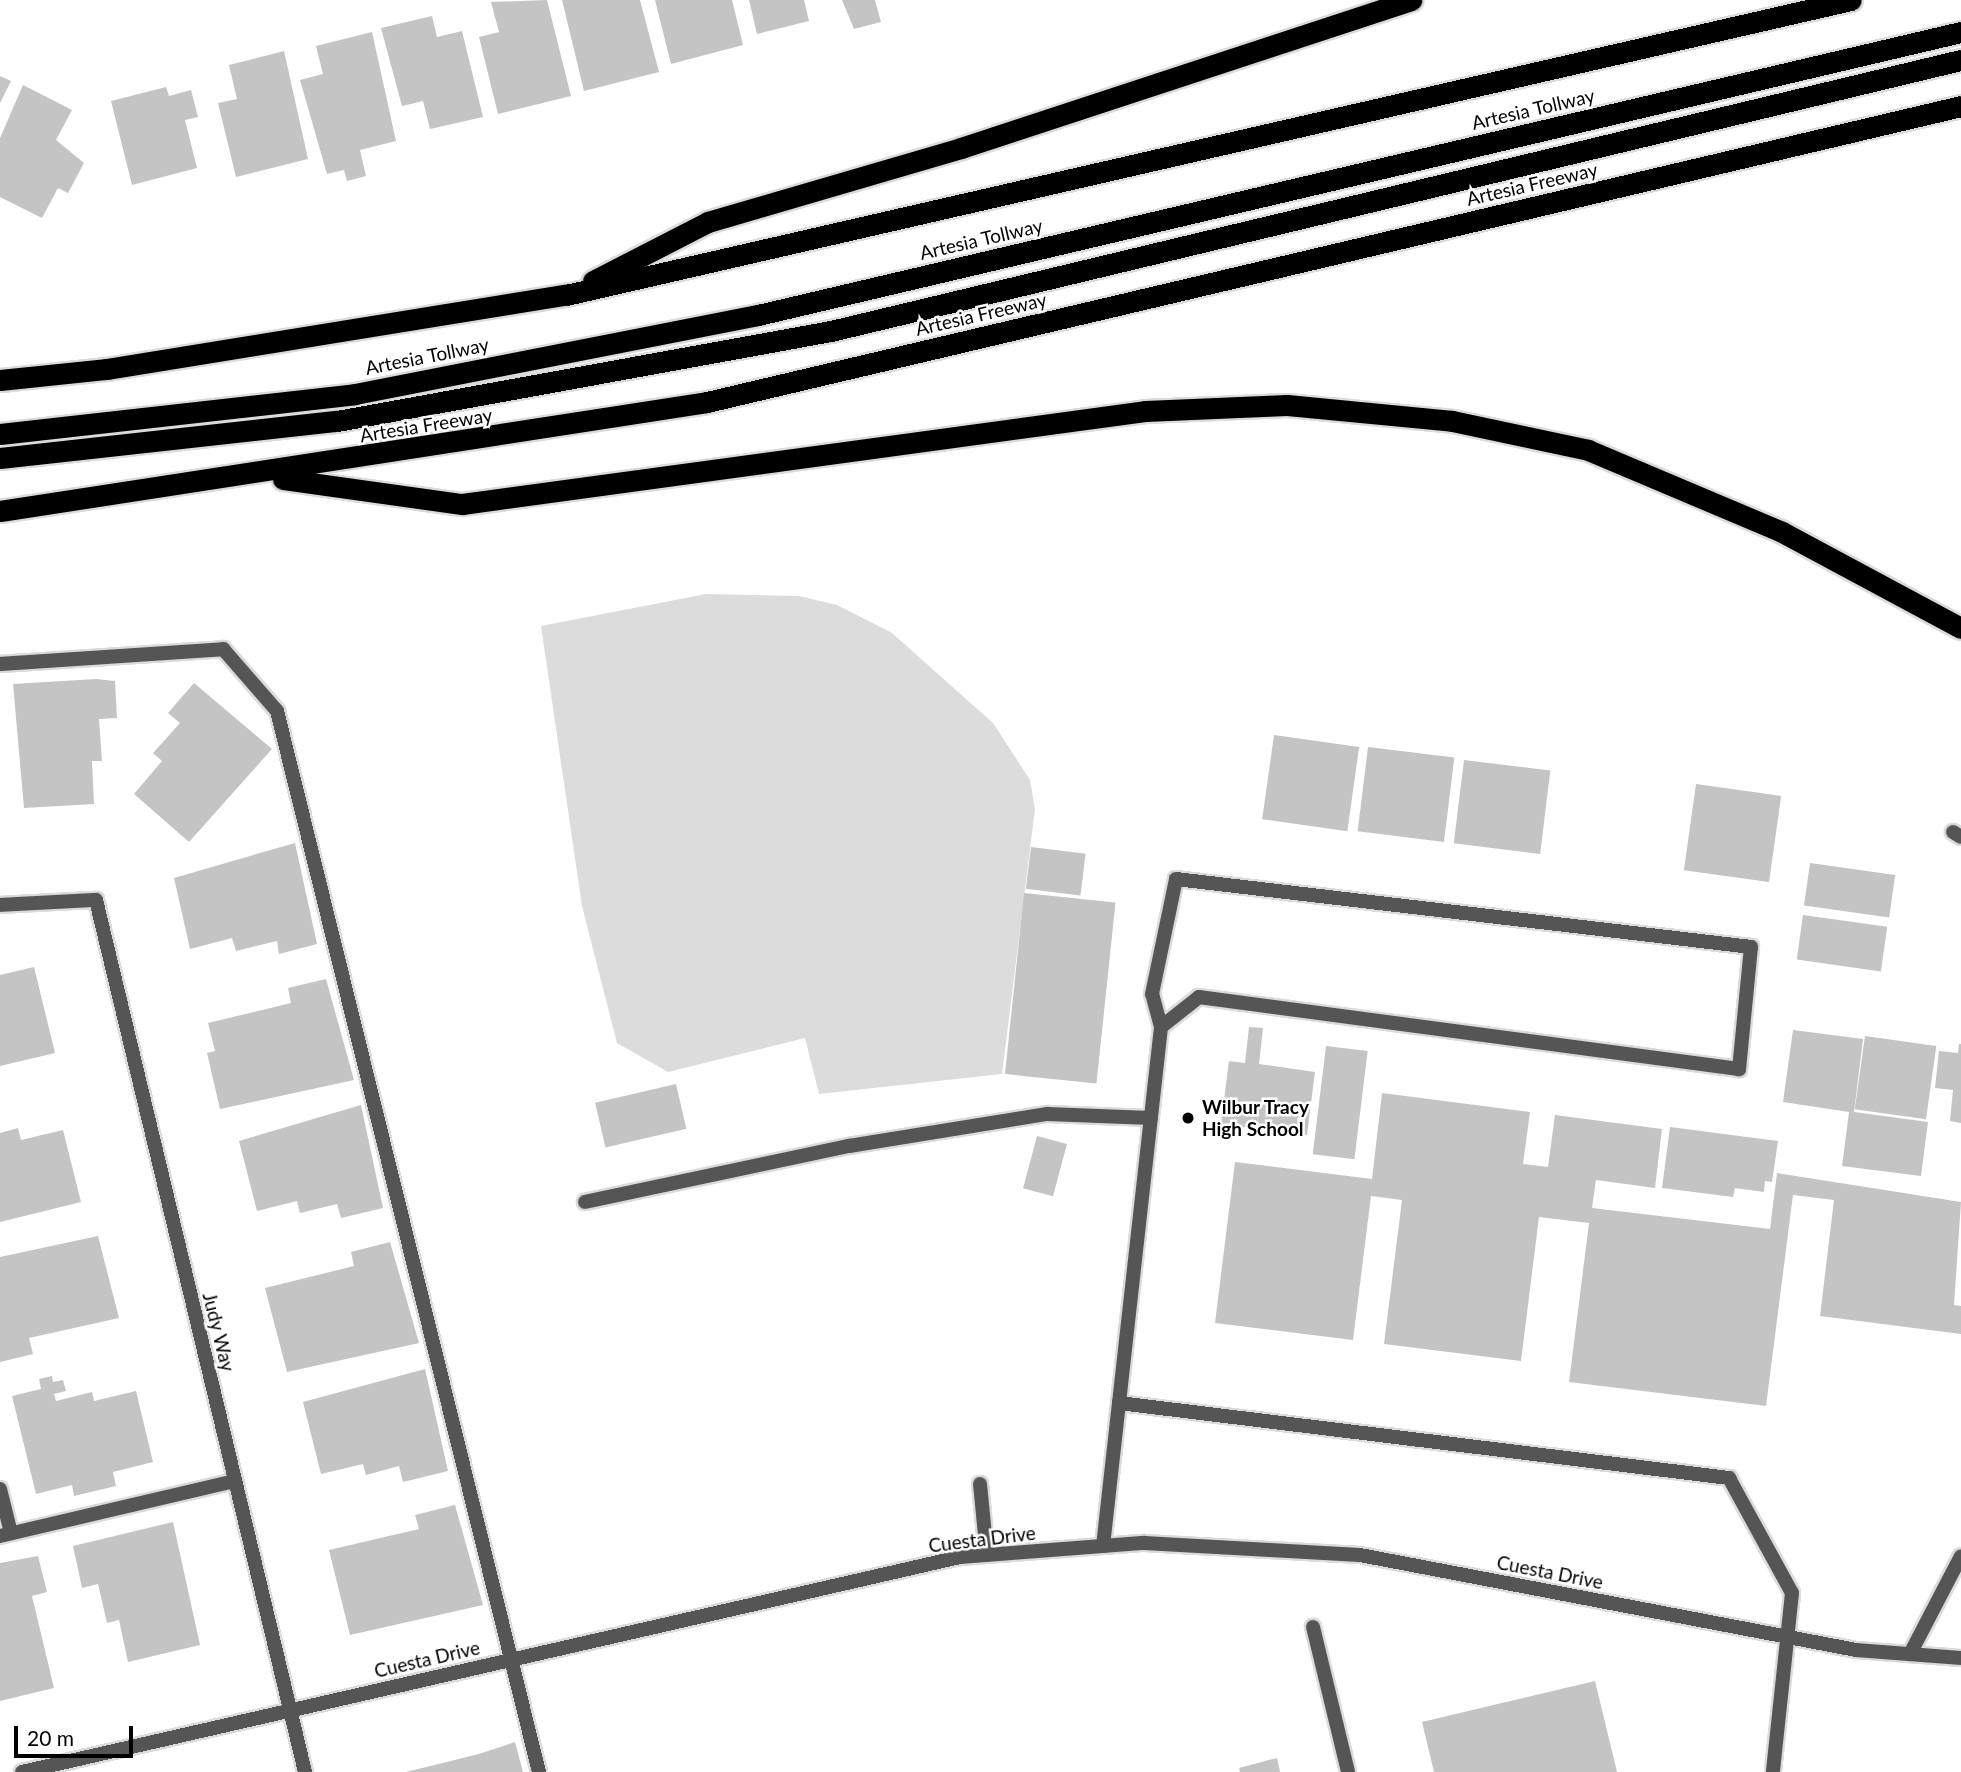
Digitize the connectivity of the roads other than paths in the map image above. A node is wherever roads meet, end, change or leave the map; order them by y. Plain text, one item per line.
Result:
1 (1411, 0) edge
2 (1851, 0) edge
3 (1961, 32) edge
4 (1961, 60) edge
5 (1961, 106) edge
6 (566, 295) junction
7 (0, 380) edge
8 (0, 434) edge
9 (0, 458) edge
10 (262, 476) junction
11 (0, 511) edge
12 (1961, 628) edge
13 (0, 664) edge
14 (0, 905) edge
15 (1161, 1027) junction
16 (1151, 1118) junction
17 (585, 1202) dead end
18 (1119, 1403) junction
19 (236, 1481) junction
20 (980, 1484) dead end
21 (0, 1489) edge
22 (6, 1534) edge
23 (1103, 1546) junction
24 (987, 1555) junction
25 (1961, 1556) edge
26 (1313, 1627) dead end
27 (1791, 1638) junction
28 (1910, 1654) junction
29 (1961, 1658) edge
30 (511, 1660) junction
31 (290, 1710) junction
32 (64, 1767) edge
33 (22, 1772) edge
34 (305, 1772) edge
35 (539, 1772) edge
36 (1348, 1772) edge
37 (1773, 1772) edge

1 - 6 highway
2 - 6 highway
3 - 8 highway, Artesia Tollway
4 - 9 highway
5 - 10 highway, Artesia Freeway
6 - 7 highway
10 - 11 highway, Artesia Freeway
10 - 12 highway
13 - 30 street
14 - 19 street, Judy Way
15 - 15 street
15 - 16 street
16 - 17 street
16 - 18 street
18 - 23 street
18 - 27 street
19 - 22 street
19 - 31 street, Judy Way
20 - 24 street
21 - 22 street
23 - 24 street, Cuesta Drive
23 - 27 street, Cuesta Drive
24 - 30 street, Cuesta Drive
25 - 28 street
26 - 36 street
27 - 28 street, Cuesta Drive
27 - 37 street
28 - 29 street, Cuesta Drive
30 - 31 street, Cuesta Drive
30 - 35 street
31 - 32 street, Cuesta Drive
31 - 34 street, Judy Way
32 - 33 street, Cuesta Drive

